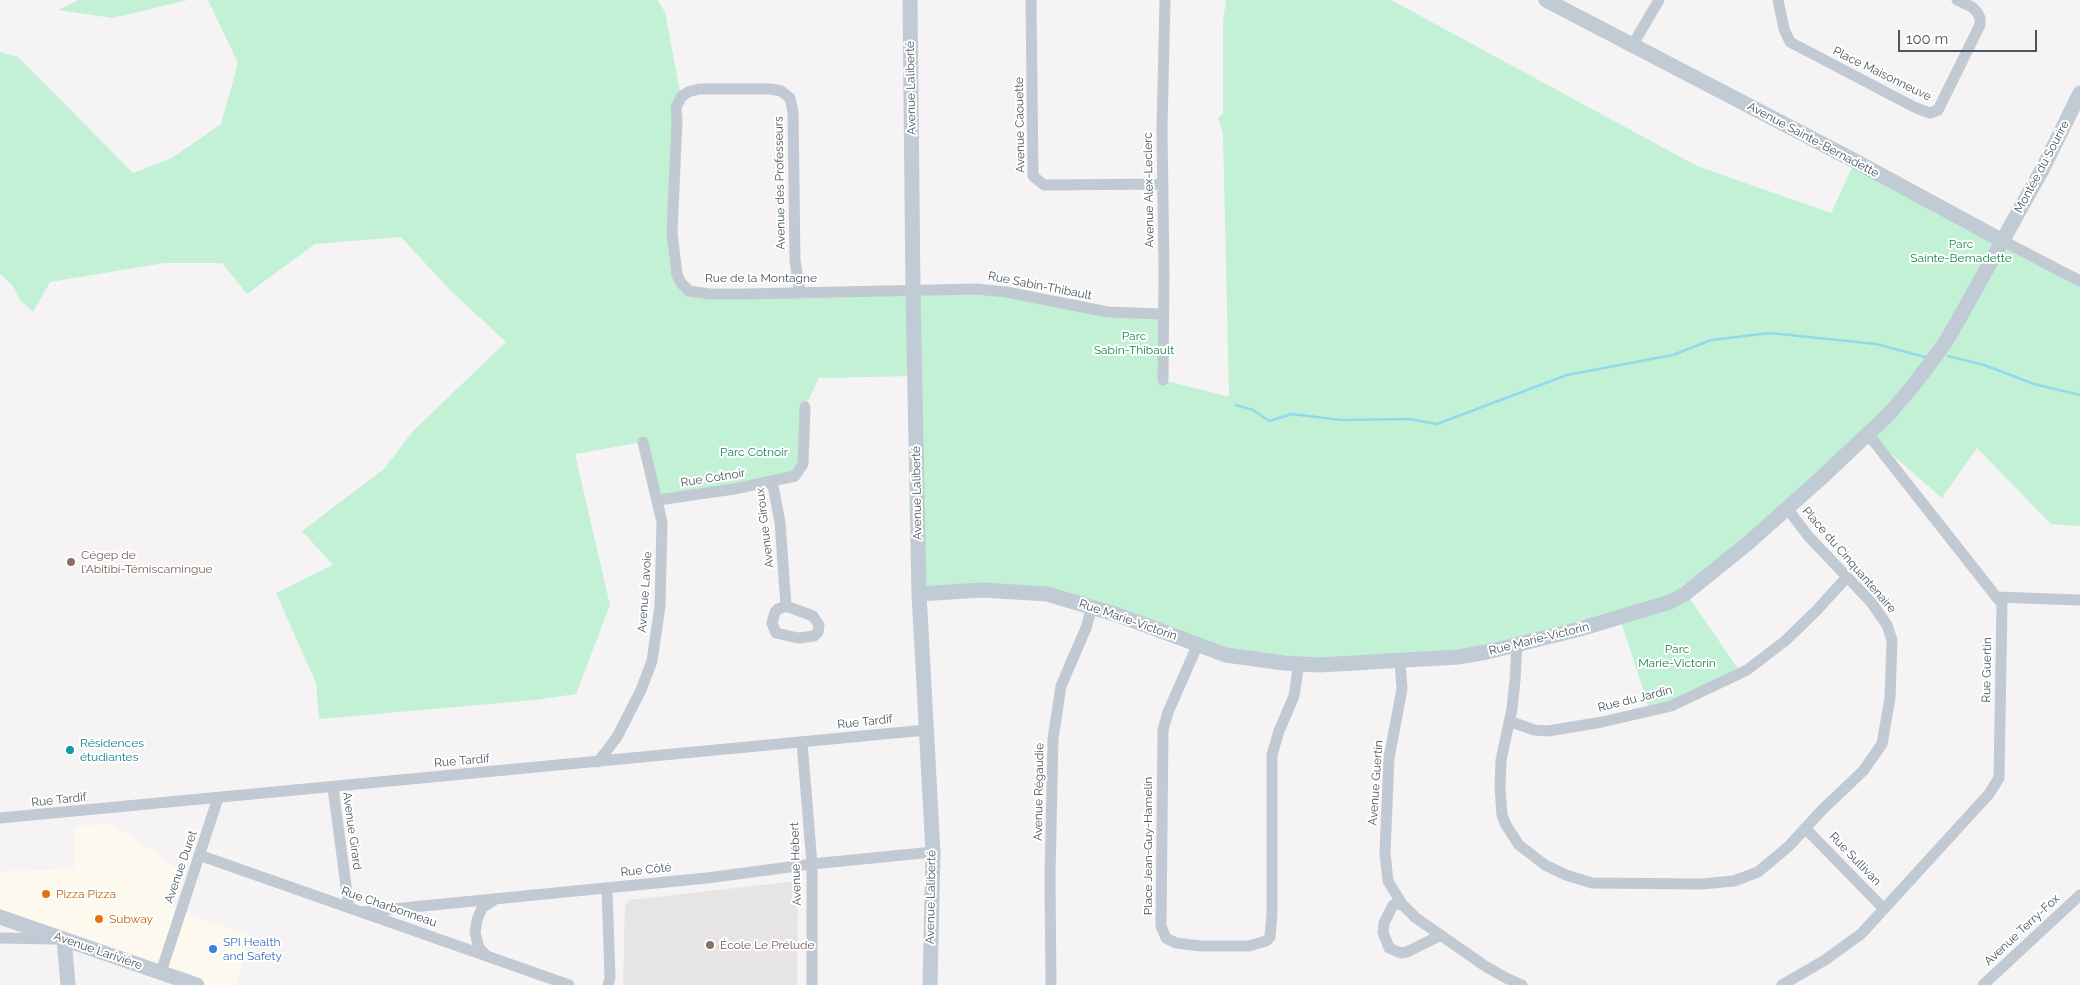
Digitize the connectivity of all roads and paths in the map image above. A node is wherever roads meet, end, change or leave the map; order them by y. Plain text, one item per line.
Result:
1 (910, 0) edge
2 (1031, 0) edge
3 (1165, 0) edge
4 (1546, 0) edge
5 (1658, 0) edge
6 (1778, 0) edge
7 (1957, 0) edge
8 (1632, 46) junction
9 (2080, 93) edge
10 (682, 97) joint
11 (1163, 184) junction
12 (2003, 241) junction
13 (2080, 282) edge
14 (913, 291) junction
15 (800, 292) junction
16 (1162, 314) junction
17 (1163, 380) dead end
18 (805, 407) dead end
19 (1868, 434) junction
20 (644, 442) dead end
21 (772, 481) junction
22 (658, 500) junction
23 (1786, 507) junction
24 (1847, 577) junction
25 (919, 594) junction
26 (1996, 597) junction
27 (2080, 600) edge
28 (786, 606) dead end
29 (1092, 607) junction
30 (1198, 644) junction
31 (1517, 644) junction
32 (1400, 661) junction
33 (1299, 663) junction
34 (1509, 720) junction
35 (926, 730) junction
36 (802, 742) junction
37 (598, 762) junction
38 (332, 788) junction
39 (218, 798) junction
40 (0, 818) edge
41 (1805, 828) junction
42 (933, 852) junction
43 (199, 855) junction
44 (812, 864) junction
45 (607, 888) junction
46 (2080, 895) edge
47 (497, 899) junction
48 (1402, 904) junction
49 (349, 908) junction
50 (1884, 909) junction
51 (362, 912) junction
52 (0, 917) edge
53 (1441, 934) junction
54 (0, 938) edge
55 (64, 939) junction
56 (487, 956) junction
57 (160, 972) junction
58 (68, 985) edge
59 (197, 985) edge
60 (569, 985) edge
61 (608, 985) edge
62 (812, 985) edge
63 (930, 985) edge
64 (1051, 985) edge
65 (1522, 985) edge
66 (1782, 985) edge
67 (1983, 985) edge

1 - 14 street, Avenue Laliberté
2 - 11 street, Avenue Caouette
3 - 11 street, Avenue Alex-Leclerc
4 - 8 street, Avenue Sainte-Bernadette
5 - 8 street
6 - 7 street, Place Maisonneuve
8 - 12 street, Avenue Sainte-Bernadette
9 - 12 street, Montée du Sourire
10 - 15 street, Avenue des Professeurs
10 - 15 street, Rue de la Montagne
11 - 16 street, Avenue Alex-Leclerc
12 - 13 street, Avenue Sainte-Bernadette
12 - 19 street, Rue Marie-Victorin
14 - 15 street, Rue de la Montagne
14 - 16 street, Rue Sabin-Thibault
14 - 25 street, Avenue Laliberté
16 - 17 street, Avenue Alex-Leclerc
18 - 21 street, Avenue Giroux
19 - 23 street, Rue Marie-Victorin
19 - 26 street, Rue Guertin
20 - 22 street, Avenue Lavoie
21 - 22 street, Rue Cotnoir
21 - 28 street, Avenue Giroux
22 - 37 street, Avenue Lavoie
23 - 24 street, Place du Cinquantenaire
23 - 31 street, Rue Marie-Victorin
24 - 34 street, Rue du Jardin
24 - 41 street, Place du Cinquantenaire
25 - 29 street, Rue Marie-Victorin
25 - 35 street, Avenue Laliberté
26 - 27 street
26 - 50 street, Rue Guertin
29 - 30 street, Rue Marie-Victorin
29 - 64 street, Avenue Régaudie
30 - 33 street, Rue Marie-Victorin
30 - 33 street, Place Jean-Guy-Hamelin
31 - 32 street, Rue Marie-Victorin
31 - 34 street, Place du Cinquantenaire
32 - 33 street, Rue Marie-Victorin
32 - 48 street, Avenue Guertin
34 - 41 street, Place du Cinquantenaire
35 - 36 street, Rue Tardif
35 - 42 street, Avenue Laliberté
36 - 37 street, Rue Tardif
36 - 44 street, Avenue Hébert
37 - 38 street, Rue Tardif
38 - 39 street, Rue Tardif
38 - 49 street, Avenue Girard
39 - 40 street, Rue Tardif
39 - 43 street, Avenue Duret
41 - 50 street, Rue Sullivan
42 - 44 street, Rue Côté
42 - 63 street, Avenue Laliberté
43 - 49 street, Rue Charbonneau
43 - 57 street, Avenue Duret
44 - 45 street, Rue Côté
44 - 62 street, Avenue Hébert
45 - 47 street, Rue Côté
45 - 61 street
46 - 67 street, Avenue Terry-Fox
47 - 51 street, Rue Côté
47 - 56 street
48 - 53 street, Avenue Guertin
48 - 53 street
49 - 51 street, Rue Charbonneau
50 - 66 street
51 - 56 street, Rue Charbonneau
52 - 55 street, Avenue Larivière
53 - 65 street, Avenue Guertin
54 - 55 street
55 - 57 street, Avenue Larivière
55 - 58 street
56 - 60 street, Rue Charbonneau
57 - 59 street, Avenue Larivière

